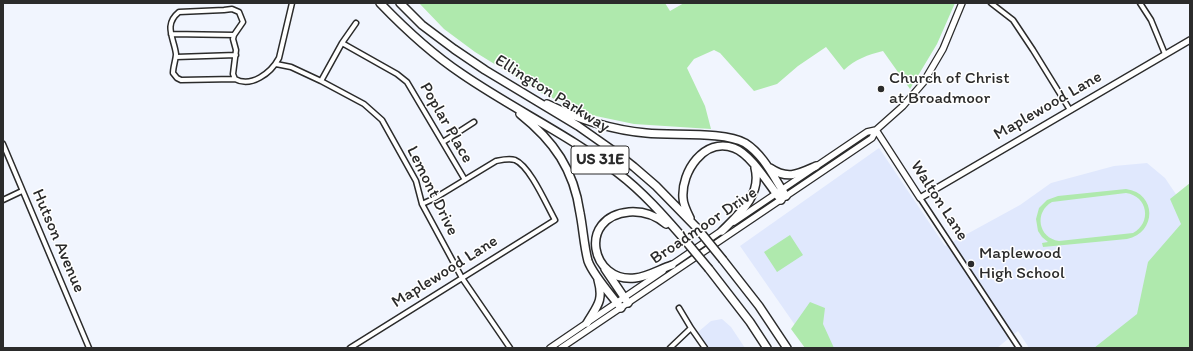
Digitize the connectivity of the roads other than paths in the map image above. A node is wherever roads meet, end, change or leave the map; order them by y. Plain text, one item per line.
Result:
1 (292, 3) edge
2 (380, 3) edge
3 (400, 3) edge
4 (962, 3) edge
5 (991, 3) edge
6 (1140, 3) edge
7 (356, 23) dead end
8 (171, 34) junction
9 (234, 35) junction
10 (1190, 40) edge
11 (342, 42) junction
12 (1165, 54) junction
13 (236, 55) junction
14 (176, 57) junction
15 (276, 64) junction
16 (235, 79) junction
17 (321, 81) junction
18 (534, 99) junction
19 (501, 100) junction
20 (1070, 110) junction
21 (474, 122) dead end
22 (876, 130) junction
23 (443, 142) junction
24 (3, 144) edge
25 (754, 164) junction
26 (766, 166) junction
27 (816, 166) junction
28 (465, 180) junction
29 (22, 191) junction
30 (781, 195) junction
31 (920, 198) junction
32 (3, 200) edge
33 (422, 204) junction
34 (697, 228) junction
35 (722, 231) junction
36 (684, 239) junction
37 (601, 262) junction
38 (672, 265) junction
39 (597, 276) junction
40 (462, 278) junction
41 (625, 301) junction
42 (619, 305) junction
43 (679, 308) dead end
44 (587, 323) junction
45 (691, 328) junction
46 (89, 348) edge
47 (350, 348) edge
48 (510, 348) edge
49 (550, 348) edge
50 (561, 348) edge
51 (670, 348) edge
52 (705, 348) edge
53 (768, 348) edge
54 (788, 348) edge
55 (1019, 348) edge

1 - 15 street
2 - 19 highway, Ellington Parkway / US 31E
3 - 18 highway, Ellington Parkway / US 31E
4 - 22 main road, Broadmoor Drive
5 - 20 street
6 - 12 street
7 - 11 street
8 - 9 street
8 - 9 street
8 - 14 street
9 - 13 street
10 - 12 main road, Maplewood Lane
11 - 17 street
11 - 23 street, Poplar Place
12 - 20 main road, Maplewood Lane
13 - 14 street
13 - 16 street
14 - 16 street
15 - 16 street
15 - 17 street, Lemont Drive
17 - 33 street, Lemont Drive
18 - 26 highway
18 - 34 highway, Ellington Parkway / US 31E
19 - 36 highway, Ellington Parkway / US 31E
19 - 39 highway
20 - 31 main road, Maplewood Lane
21 - 23 street
22 - 27 main road, Broadmoor Drive
22 - 30 main road, Broadmoor Drive
22 - 31 main road, Walton Lane
23 - 28 street, Poplar Place
24 - 29 street, Hutson Avenue
25 - 30 highway
25 - 34 highway
25 - 35 highway
26 - 27 highway
26 - 30 highway
27 - 30 main road, Broadmoor Drive
28 - 33 street
28 - 40 street, Maplewood Lane
29 - 32 street
29 - 46 street, Hutson Avenue
30 - 35 main road, Broadmoor Drive
30 - 41 main road, Broadmoor Drive
31 - 55 street, Walton Lane
33 - 40 street, Lemont Drive
34 - 54 highway, Ellington Parkway / US 31E, bridge
35 - 38 main road, Broadmoor Drive
36 - 37 highway
36 - 53 highway, Ellington Parkway / US 31E, bridge
37 - 38 highway
37 - 41 highway
38 - 41 main road, Broadmoor Drive
39 - 42 highway
39 - 44 highway
40 - 47 street, Maplewood Lane
40 - 48 street, Lemont Drive
41 - 42 main road, Broadmoor Drive
42 - 44 main road, Broadmoor Drive
42 - 50 main road, Broadmoor Drive
43 - 45 street
44 - 49 main road, Broadmoor Drive
45 - 51 street
45 - 52 street

